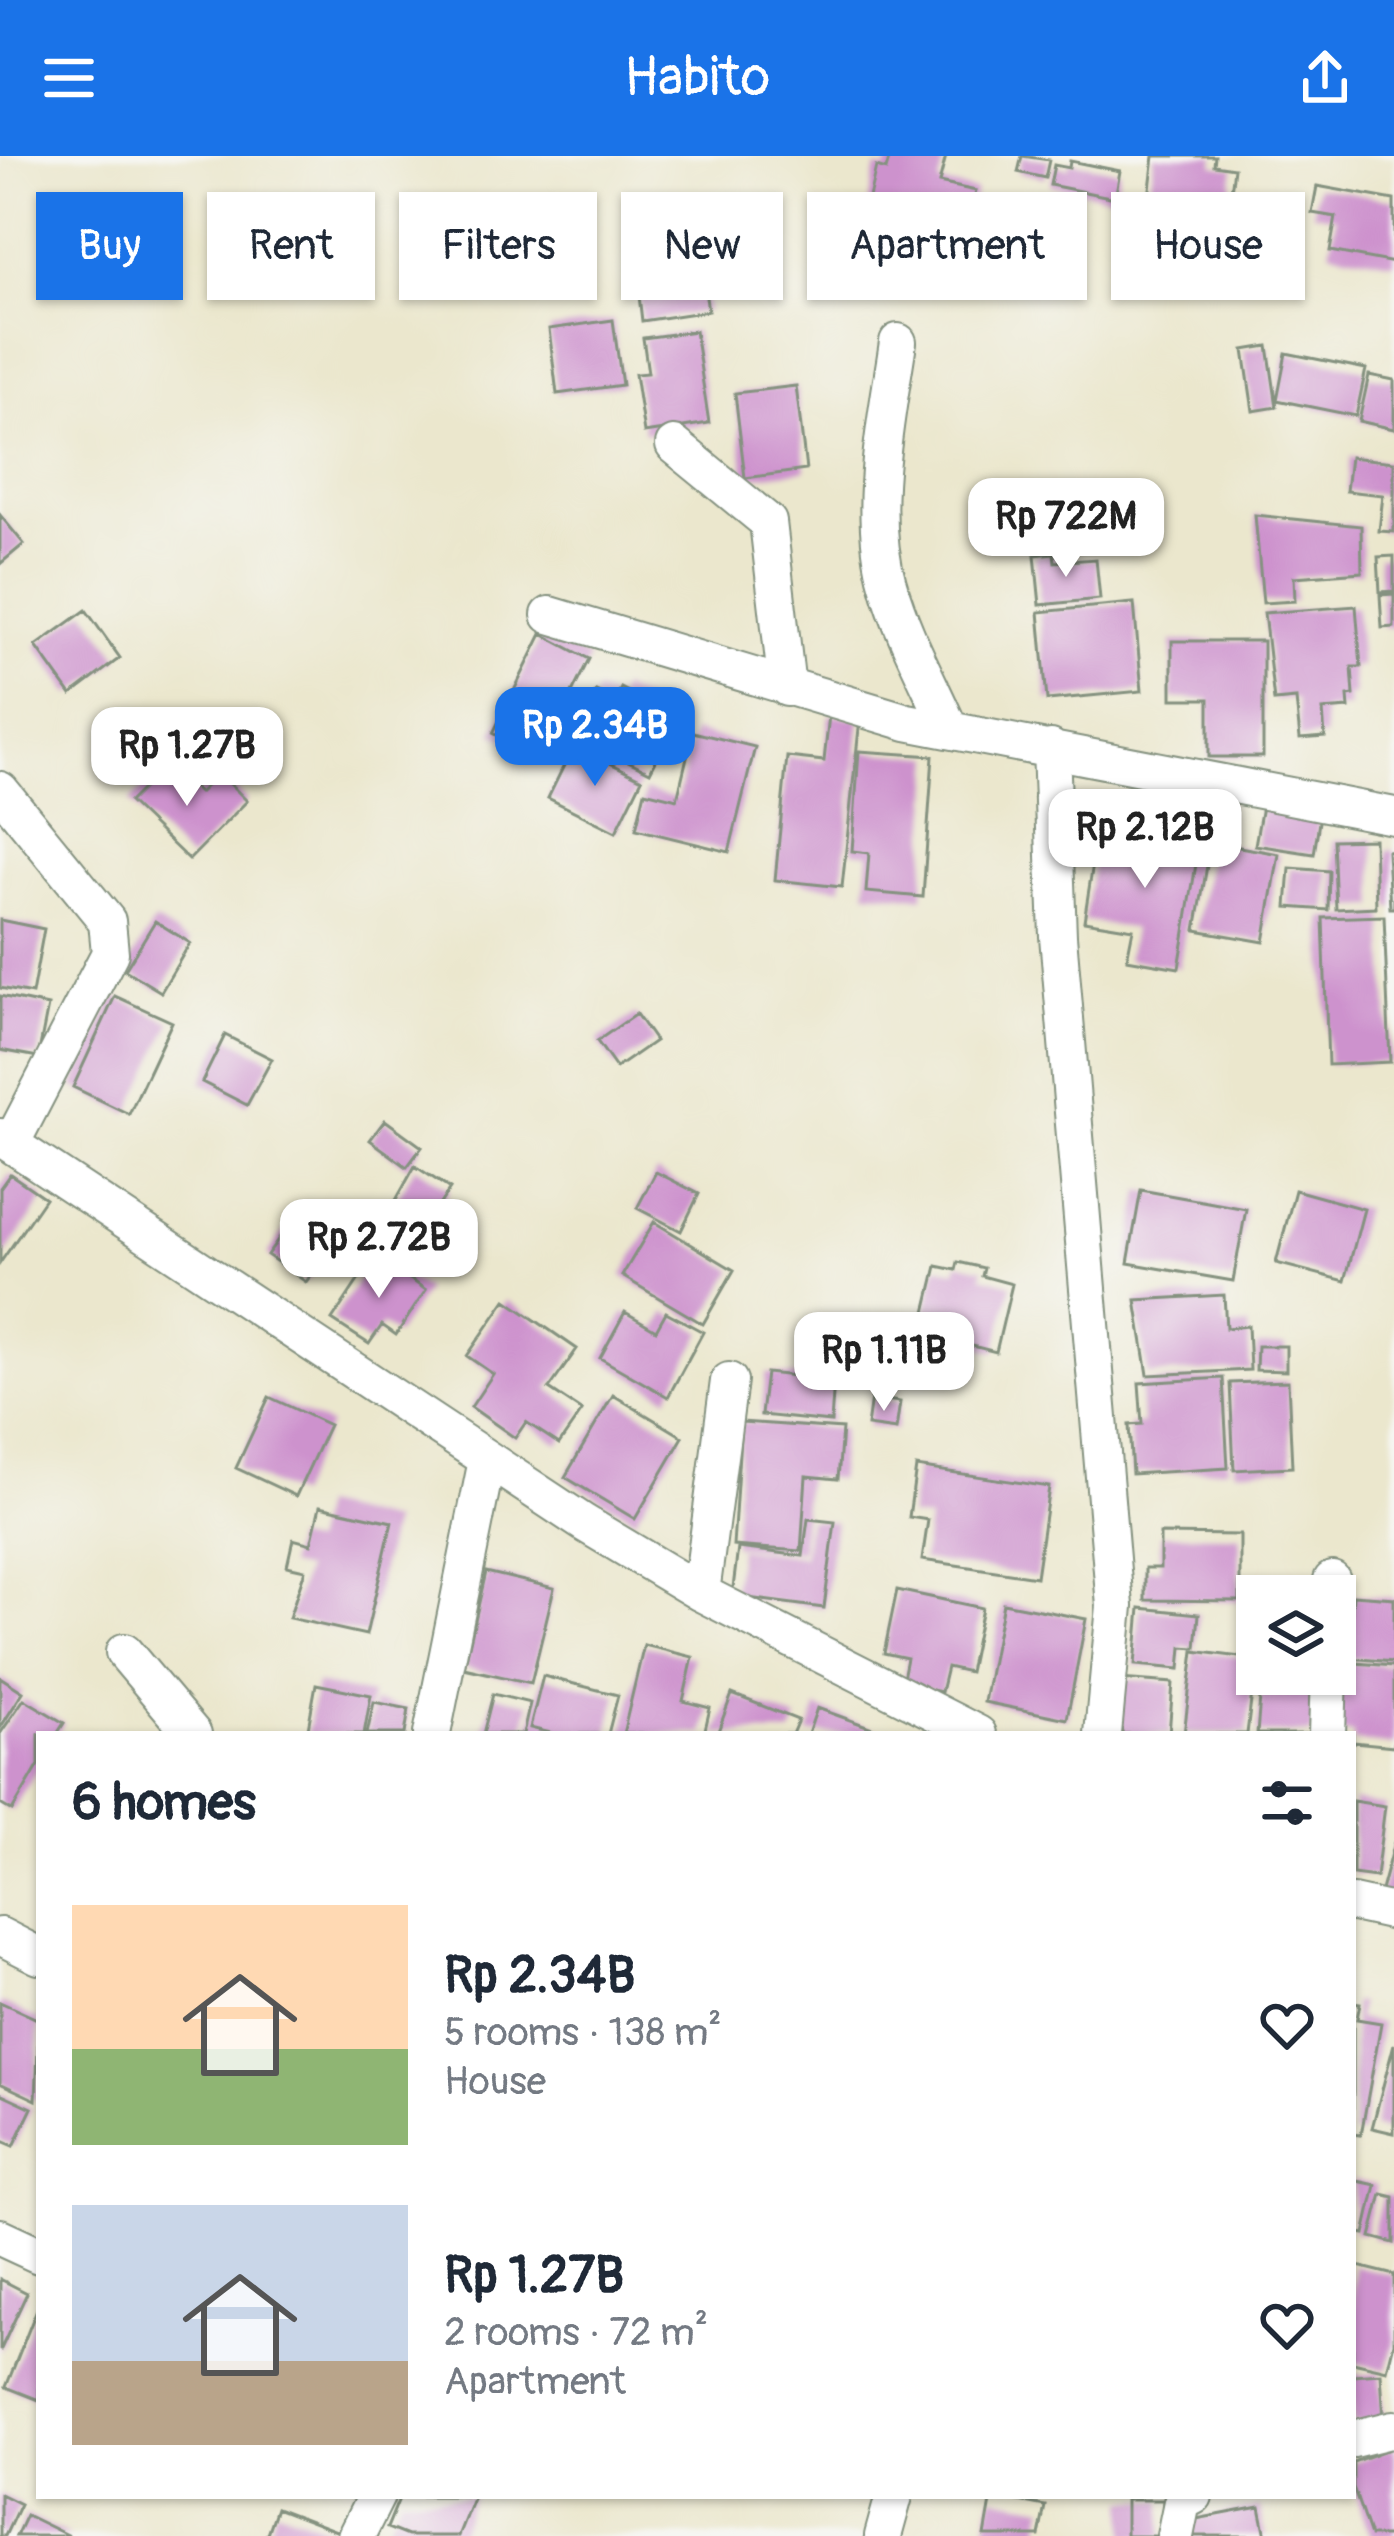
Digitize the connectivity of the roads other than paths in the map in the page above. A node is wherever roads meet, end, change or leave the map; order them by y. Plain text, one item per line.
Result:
1 (898, 342) dead end
2 (674, 445) dead end
3 (550, 615) dead end
4 (787, 688) junction
5 (950, 730) junction
6 (1051, 748) junction
7 (0, 790) edge
8 (1394, 816) edge
9 (6, 1138) edge
10 (729, 1382) dead end
11 (487, 1460) junction
12 (701, 1593) junction
13 (124, 1652) dead end
14 (1328, 1695) edge
15 (190, 1731) edge
16 (433, 1731) edge
17 (972, 1731) edge
18 (1102, 1731) edge
19 (1327, 1731) edge
20 (1356, 1904) edge
21 (1394, 1912) edge
22 (0, 1936) edge
23 (36, 1954) edge
24 (0, 2237) edge
25 (36, 2254) edge
26 (1394, 2429) edge
27 (1356, 2438) edge
28 (374, 2499) edge
29 (893, 2499) edge
30 (1189, 2499) edge
31 (356, 2536) edge
32 (883, 2536) edge
33 (1175, 2536) edge

1 - 5 street
2 - 4 street
3 - 4 street
4 - 5 street
5 - 6 street
6 - 8 street
6 - 18 street
7 - 9 street
9 - 11 street
10 - 12 street
11 - 12 street
11 - 16 street
12 - 17 street
13 - 15 street
14 - 19 street
20 - 21 street
22 - 23 street
24 - 25 street
26 - 27 street
28 - 31 street
29 - 32 street
30 - 33 street

